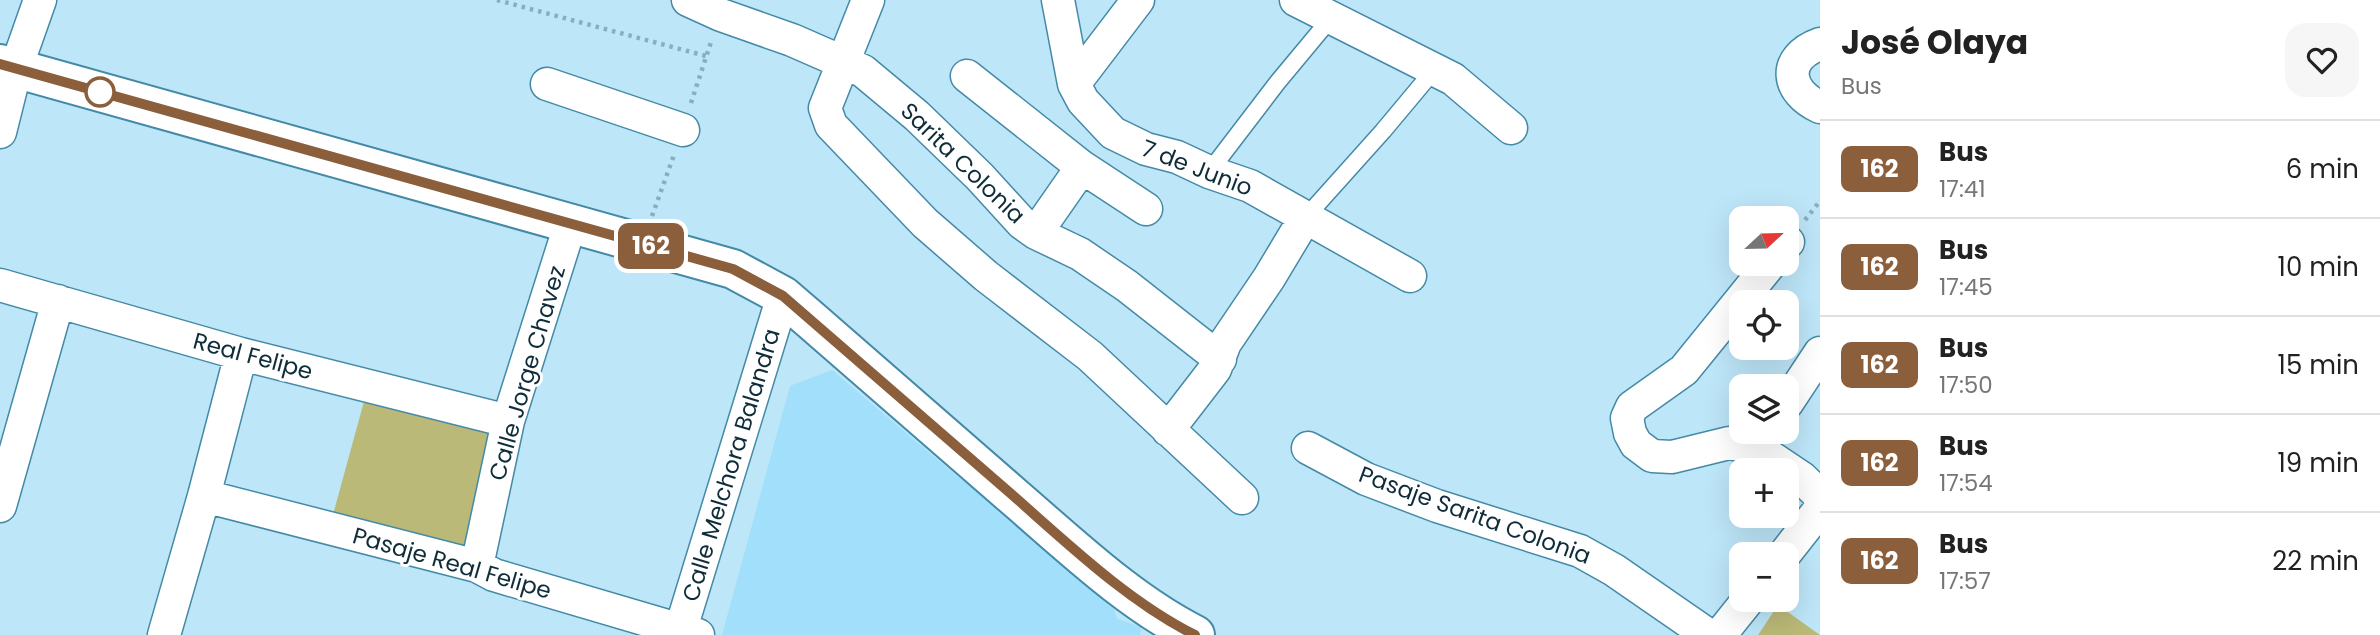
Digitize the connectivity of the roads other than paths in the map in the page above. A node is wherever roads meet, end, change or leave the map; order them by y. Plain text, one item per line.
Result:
1 (40, 0) edge
2 (868, 0) edge
3 (1059, 0) edge
4 (1138, 0) edge
5 (1296, 0) edge
6 (697, 2) edge
7 (1331, 18) junction
8 (1820, 44) edge
9 (844, 63) junction
10 (8, 66) edge
11 (1434, 70) junction
12 (967, 76) dead end
13 (547, 84) dead end
14 (1074, 84) junction
15 (1820, 107) edge
16 (1511, 128) dead end
17 (682, 130) dead end
18 (0, 132) edge
19 (1082, 167) junction
20 (1209, 172) junction
21 (1146, 209) dead end
22 (1304, 218) junction
23 (571, 222) junction
24 (1036, 233) junction
25 (1410, 276) dead end
26 (1760, 276) edge
27 (0, 285) edge
28 (783, 296) junction
29 (58, 301) junction
30 (1820, 353) edge
31 (242, 354) junction
32 (1220, 359) junction
33 (1799, 385) edge
34 (508, 421) junction
35 (1168, 430) junction
36 (1729, 443) edge
37 (1766, 444) edge
38 (1308, 448) dead end
39 (204, 496) junction
40 (1820, 496) edge
41 (1242, 498) dead end
42 (0, 506) edge
43 (1820, 509) edge
44 (1794, 542) edge
45 (477, 566) junction
46 (1738, 612) edge
47 (686, 633) edge
48 (164, 635) edge
49 (1195, 635) edge
50 (1708, 635) edge
51 (1720, 635) edge

1 - 10 street
2 - 9 street
3 - 14 street, 7 de Junio
4 - 14 street
5 - 7 street
6 - 9 street, Sarita Colonia
7 - 11 street
7 - 20 lane
8 - 15 street
9 - 24 street, Sarita Colonia
9 - 35 street
10 - 18 street
10 - 23 street
11 - 16 street
11 - 22 lane
12 - 19 street
13 - 17 street
14 - 20 street, 7 de Junio
19 - 21 street
19 - 24 street
20 - 22 street, 7 de Junio
22 - 25 street, 7 de Junio
22 - 32 street
23 - 28 street
23 - 34 street, Calle Jorge Chavez
24 - 32 street, Sarita Colonia
26 - 36 street
27 - 29 street, Real Felipe
28 - 47 street, Calle Melchora Balandra
28 - 49 street
29 - 31 street, Real Felipe
29 - 42 street
30 - 33 street
31 - 34 street, Real Felipe
31 - 39 street
32 - 35 street
34 - 45 street, Calle Jorge Chavez
35 - 41 street
37 - 40 street
38 - 50 street, Pasaje Sarita Colonia
39 - 45 street, Pasaje Real Felipe
39 - 48 street
43 - 44 street
45 - 47 street, Pasaje Real Felipe
46 - 51 street

